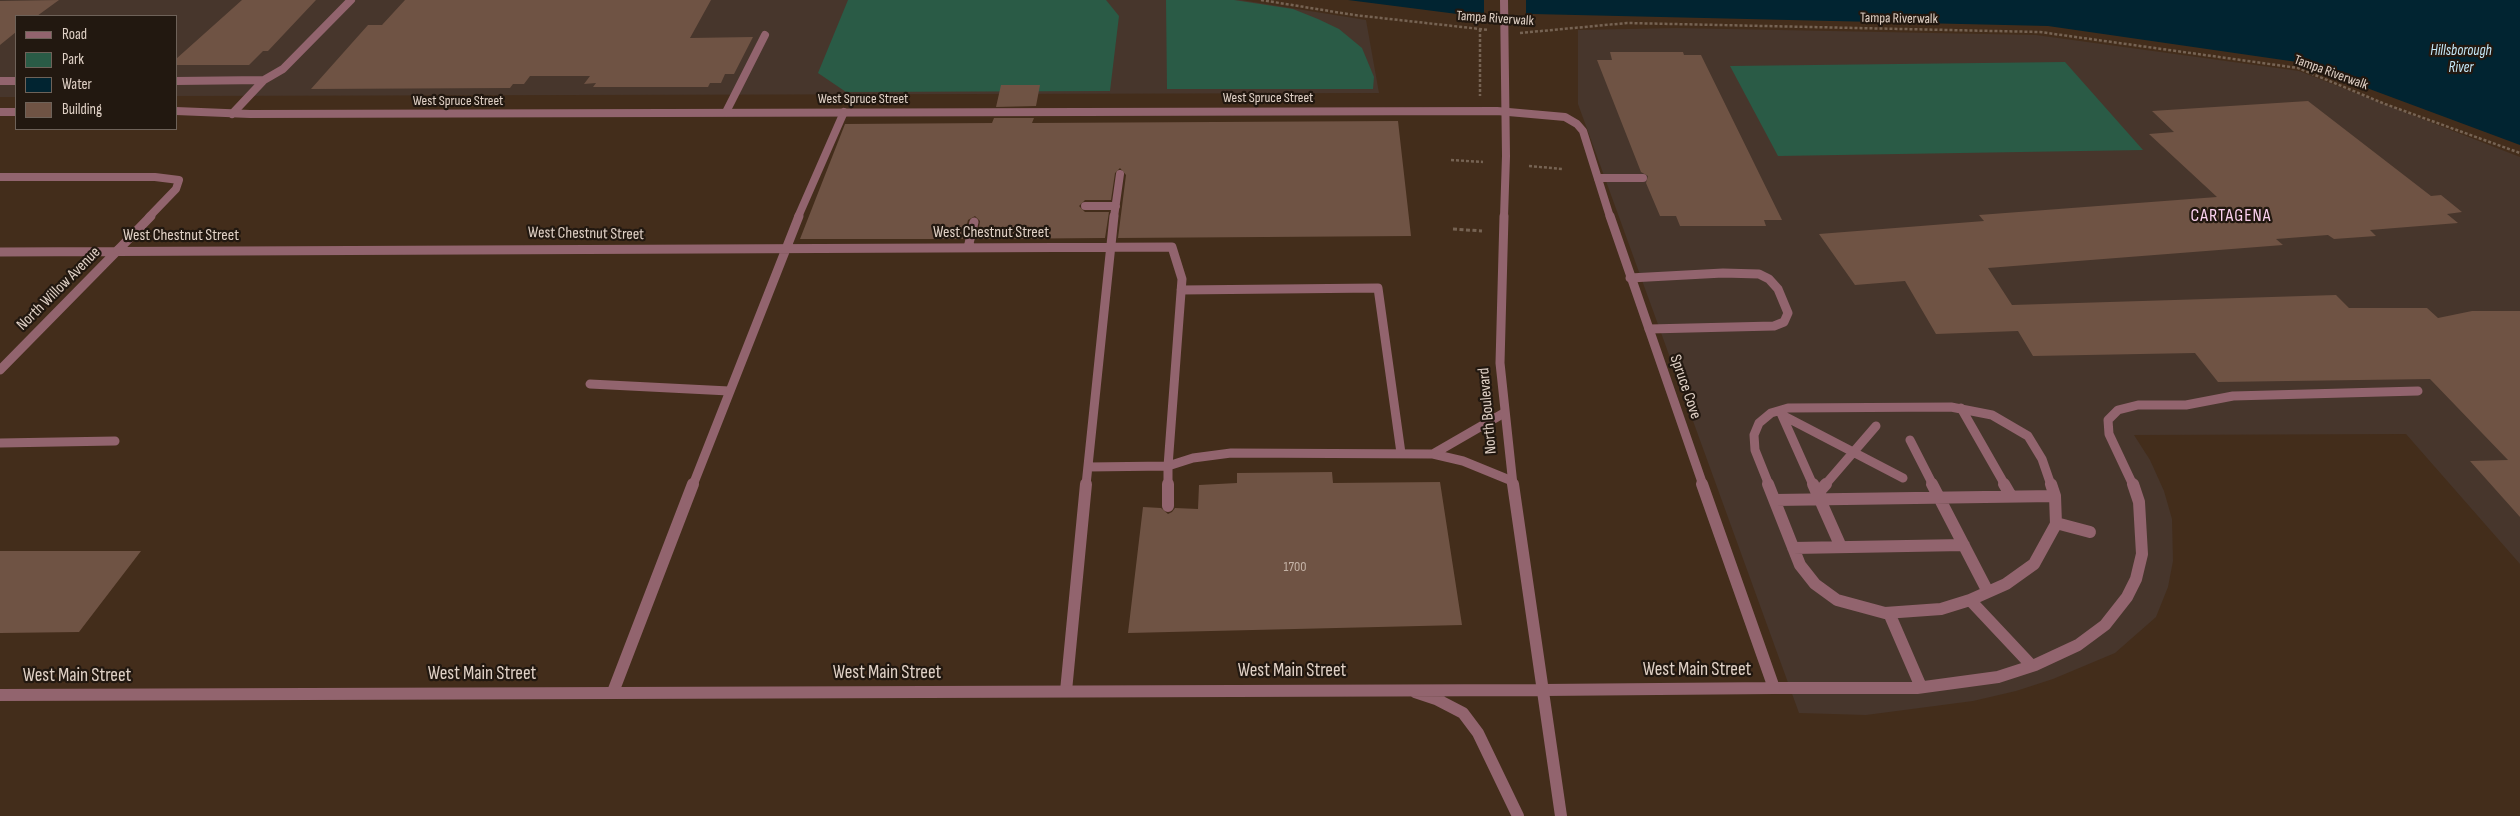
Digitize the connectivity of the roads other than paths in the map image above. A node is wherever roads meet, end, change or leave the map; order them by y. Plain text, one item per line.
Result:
1 (351, 0) edge
2 (1504, 0) edge
3 (765, 35) dead end
4 (264, 80) junction
5 (0, 81) edge
6 (15, 81) edge
7 (178, 81) edge
8 (178, 111) edge
9 (0, 112) edge
10 (15, 112) edge
11 (726, 112) junction
12 (844, 112) junction
13 (232, 114) junction
14 (1550, 115) joint
15 (1120, 174) dead end
16 (0, 177) edge
17 (1598, 178) junction
18 (1643, 178) dead end
19 (1085, 206) dead end
20 (1116, 206) junction
21 (974, 222) dead end
22 (1109, 247) junction
23 (968, 248) junction
24 (784, 249) junction
25 (118, 250) junction
26 (0, 252) edge
27 (1630, 278) junction
28 (1181, 290) junction
29 (1649, 329) junction
30 (0, 370) edge
31 (590, 384) dead end
32 (730, 391) junction
33 (2418, 391) dead end
34 (1961, 408) junction
35 (1504, 413) junction
36 (1781, 413) junction
37 (1876, 426) dead end
38 (1910, 440) dead end
39 (115, 441) dead end
40 (0, 443) edge
41 (1853, 452) junction
42 (1401, 453) junction
43 (1433, 454) junction
44 (1168, 466) junction
45 (1088, 467) junction
46 (1903, 478) dead end
47 (1512, 481) junction
48 (1818, 496) junction
49 (2011, 496) junction
50 (2056, 496) junction
51 (1940, 497) junction
52 (1775, 500) junction
53 (1168, 506) dead end
54 (2056, 523) junction
55 (2090, 532) dead end
56 (1964, 545) junction
57 (1841, 547) junction
58 (1793, 548) junction
59 (1988, 592) junction
60 (1970, 600) junction
61 (1889, 613) junction
62 (2032, 666) junction
63 (1921, 687) junction
64 (1774, 688) junction
65 (1404, 689) junction
66 (1066, 690) junction
67 (1543, 690) junction
68 (613, 692) junction
69 (0, 695) edge
70 (1518, 816) edge
71 (1561, 816) edge

1 - 4 street
2 - 35 street, North Boulevard
3 - 11 street
4 - 7 street
4 - 13 street
5 - 6 street
8 - 13 street, West Spruce Street
9 - 10 street
11 - 12 street, West Spruce Street
11 - 13 street, West Spruce Street
12 - 14 street, West Spruce Street
12 - 24 street
14 - 17 street, Spruce Cove
15 - 20 street
16 - 25 street, North Willow Avenue
17 - 18 street
17 - 27 street, Spruce Cove
19 - 20 street
20 - 22 street
21 - 23 street
22 - 23 street, West Chestnut Street
22 - 28 street, West Chestnut Street
22 - 45 street
23 - 24 street, West Chestnut Street
24 - 25 street, West Chestnut Street
24 - 32 street
25 - 26 street, West Chestnut Street
25 - 30 street, North Willow Avenue
27 - 29 street, Spruce Cove
27 - 29 street
28 - 42 street
28 - 44 street
29 - 64 street, Spruce Cove
31 - 32 street
32 - 68 street
33 - 62 street, West Main Street
34 - 36 street
34 - 49 street
34 - 50 street
35 - 43 street
35 - 47 street, North Boulevard
36 - 41 street
36 - 48 street
36 - 52 street
37 - 41 street
38 - 51 street
39 - 40 street
41 - 46 street
41 - 48 street
42 - 43 street
42 - 44 street
43 - 47 street
44 - 45 street
44 - 53 street
45 - 66 street
47 - 67 street, North Boulevard
48 - 51 street
48 - 52 street
48 - 57 street
49 - 50 street
49 - 51 street
50 - 54 street
51 - 56 street
52 - 58 street
54 - 55 street
54 - 59 street
56 - 57 street
56 - 59 street
57 - 58 street
58 - 61 street
59 - 60 street
60 - 61 street
60 - 62 street
61 - 63 street
62 - 63 street, West Main Street
63 - 64 street, West Main Street
64 - 67 street, West Main Street
65 - 66 street, West Main Street
65 - 67 street, West Main Street
65 - 70 street
66 - 68 street, West Main Street
67 - 71 street, North Boulevard
68 - 69 street, West Main Street

